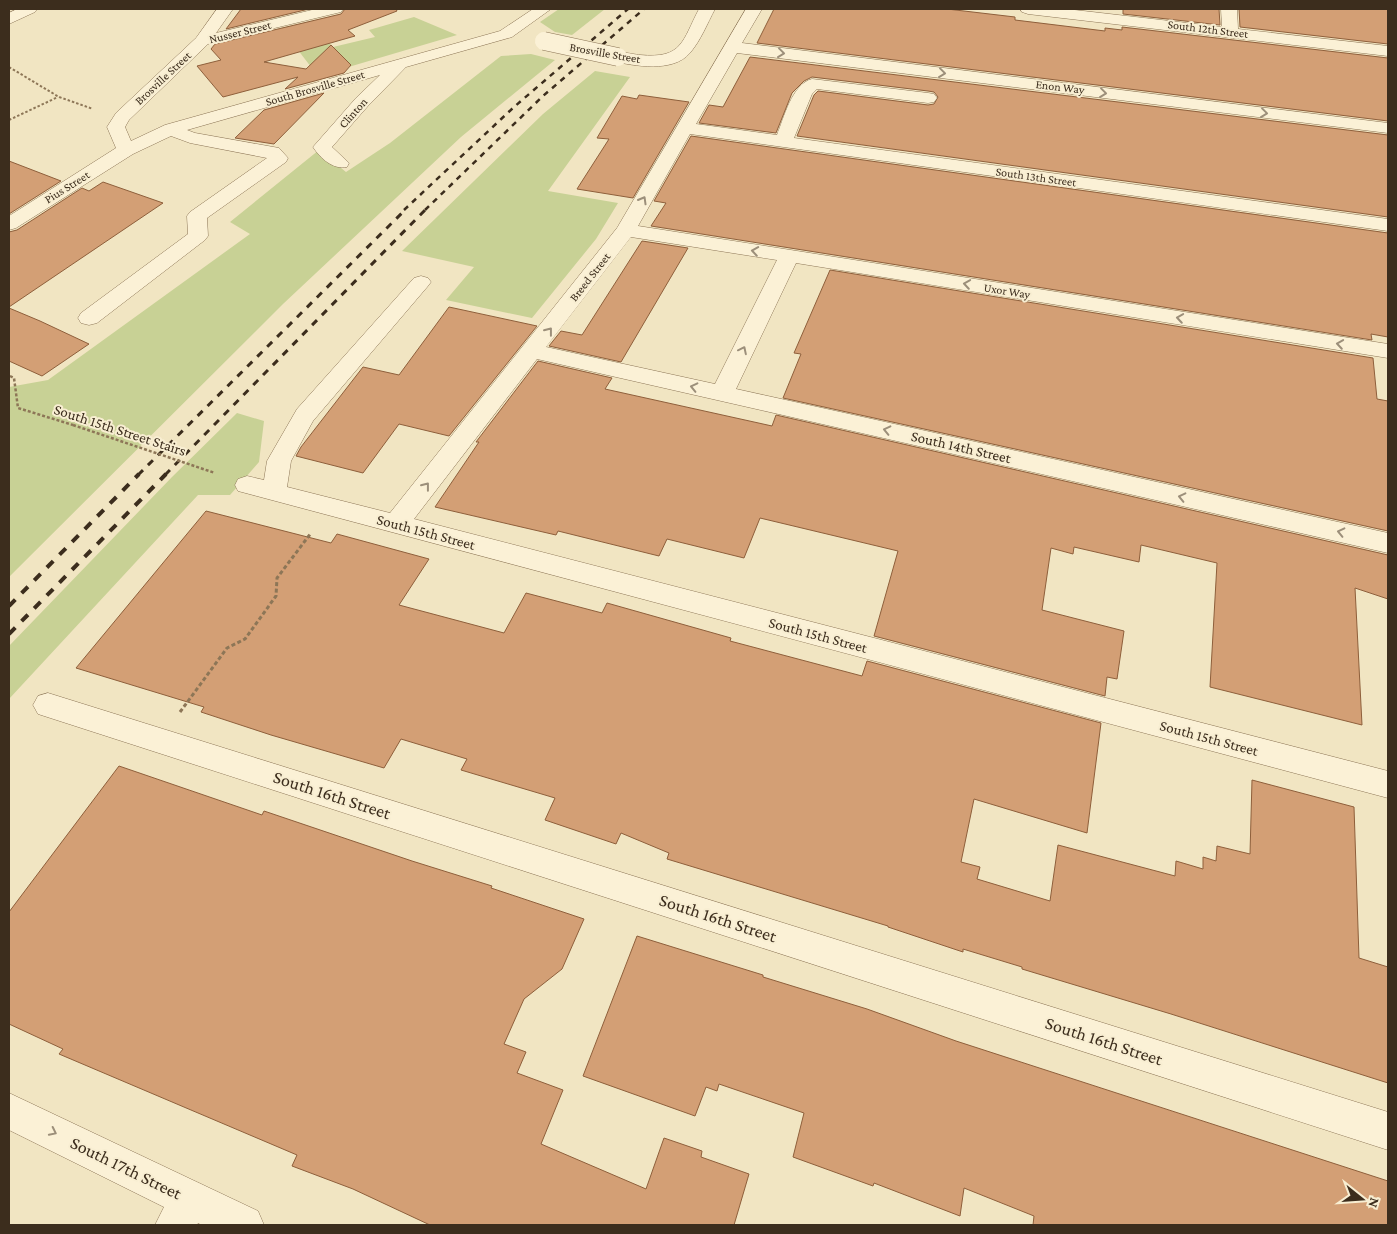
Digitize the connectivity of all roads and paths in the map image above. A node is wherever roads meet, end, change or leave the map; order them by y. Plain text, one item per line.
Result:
1 (29, 9) edge
2 (225, 9) edge
3 (335, 9) edge
4 (543, 9) edge
5 (707, 9) edge
6 (754, 9) edge
7 (1028, 9) edge
8 (1229, 9) edge
9 (9, 18) edge
10 (1230, 32) junction
11 (506, 34) junction
12 (202, 41) junction
13 (732, 47) junction
14 (1388, 50) edge
15 (402, 63) junction
16 (9, 67) edge
17 (59, 96) junction
18 (928, 98) dead end
19 (96, 110) dead end
20 (9, 120) edge
21 (684, 128) junction
22 (1388, 128) edge
23 (171, 129) junction
24 (783, 142) junction
25 (126, 150) junction
26 (340, 163) dead end
27 (9, 224) edge
28 (1388, 225) edge
29 (626, 230) junction
30 (789, 256) junction
31 (421, 282) dead end
32 (89, 318) dead end
33 (533, 351) junction
34 (1388, 351) edge
35 (10, 376) edge
36 (722, 394) junction
37 (214, 473) dead end
38 (247, 485) dead end
39 (274, 493) junction
40 (396, 524) junction
41 (312, 532) dead end
42 (1388, 543) edge
43 (48, 705) dead end
44 (160, 740) junction
45 (1388, 785) edge
46 (9, 1111) edge
47 (1388, 1131) edge
48 (182, 1212) edge
49 (244, 1225) edge

1 - 9 street
2 - 12 street, Brosville Street
3 - 12 street, Nusser Street
4 - 11 street
5 - 11 street, Brosville Street, bridge
6 - 13 street, Breed Street
7 - 10 street, South 12th Street
8 - 10 street
10 - 14 street, South 12th Street
11 - 15 street, South Brosville Street
12 - 25 street, Brosville Street
13 - 21 street, Breed Street
13 -> 22 street, Enon Way
15 - 23 street, South Brosville Street
15 - 26 street, Clinton
16 - 17 path
17 - 19 path
17 - 20 path
18 - 24 street
21 - 24 street, South 13th Street
29 -> 21 street, Breed Street
23 - 25 street, South Brosville Street
23 - 32 street
24 - 28 street, South 13th Street
25 - 27 street, Pius Street
30 -> 29 street, Uxor Way
33 -> 29 street, Breed Street
34 -> 30 street, Uxor Way
36 -> 30 street
31 - 39 street
36 -> 33 street, South 14th Street
40 -> 33 street, Breed Street
35 - 37 path, South 15th Street Stairs, bridge
42 -> 36 street, South 14th Street
38 - 39 street, South 15th Street
39 - 40 street, South 15th Street
40 - 45 street, South 15th Street
41 - 44 path
43 - 44 street, South 16th Street
44 - 47 street, South 16th Street
46 -> 48 street, South 17th Street
48 - 49 street, South 17th Street

